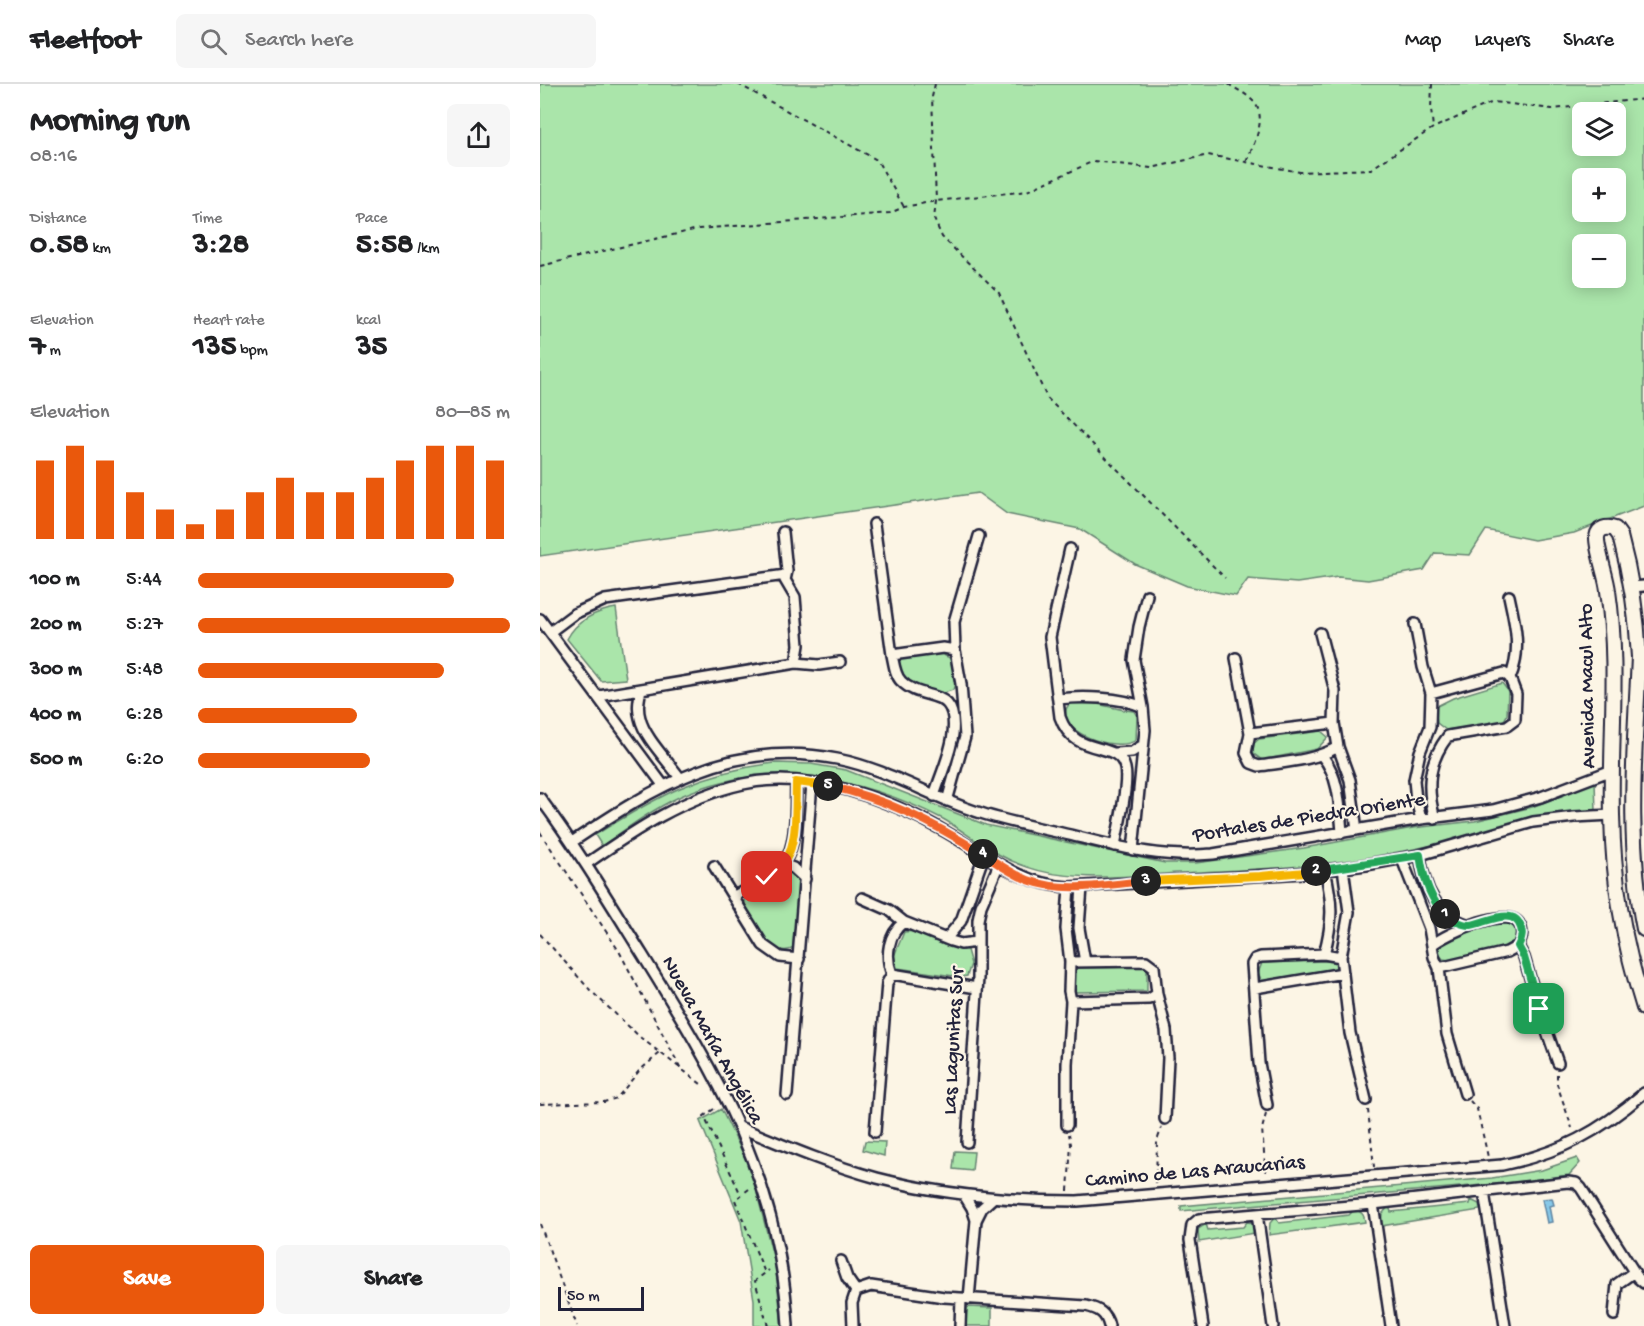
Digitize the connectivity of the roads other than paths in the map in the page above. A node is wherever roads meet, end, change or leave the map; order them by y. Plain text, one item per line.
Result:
1 (874, 524) dead end
2 (783, 532) dead end
3 (980, 536) dead end
4 (1070, 549) dead end
5 (786, 575) junction
6 (1638, 586) edge
7 (1147, 595) dead end
8 (1509, 596) dead end
9 (540, 619) edge
10 (1415, 624) dead end
11 (550, 632) junction
12 (1320, 633) dead end
13 (955, 650) junction
14 (892, 655) junction
15 (1236, 658) dead end
16 (840, 662) dead end
17 (796, 663) junction
18 (1510, 678) junction
19 (960, 684) junction
20 (641, 689) junction
21 (1431, 693) junction
22 (599, 696) junction
23 (942, 698) junction
24 (1058, 699) junction
25 (1612, 706) junction
26 (1143, 707) junction
27 (1635, 711) junction
28 (1334, 723) junction
29 (1430, 727) junction
30 (1250, 733) junction
31 (1448, 736) junction
32 (1143, 745) junction
33 (1338, 747) junction
34 (1116, 753) junction
35 (1322, 756) junction
36 (1612, 770) junction
37 (1633, 774) junction
38 (680, 778) junction
39 (796, 782) junction
40 (813, 783) junction
41 (663, 785) junction
42 (934, 796) junction
43 (540, 798) edge
44 (947, 801) junction
45 (1612, 815) junction
46 (1421, 819) junction
47 (1435, 819) junction
48 (1357, 830) junction
49 (1342, 833) junction
50 (572, 842) junction
51 (1115, 846) junction
52 (1133, 850) junction
53 (984, 855) junction
54 (1420, 855) junction
55 (1402, 859) junction
56 (586, 864) junction
57 (783, 864) junction
58 (999, 864) junction
59 (714, 866) dead end
60 (1343, 868) junction
61 (1325, 870) junction
62 (805, 879) junction
63 (1616, 884) junction
64 (1636, 885) junction
65 (1082, 886) junction
66 (1068, 887) junction
67 (733, 897) junction
68 (862, 898) dead end
69 (904, 922) junction
70 (1469, 925) junction
71 (1644, 929) edge
72 (946, 939) junction
73 (977, 942) junction
74 (1432, 945) junction
75 (1518, 946) junction
76 (1324, 954) junction
77 (1341, 957) junction
78 (799, 959) junction
79 (1070, 962) junction
80 (1085, 962) junction
81 (1438, 968) junction
82 (1343, 973) junction
83 (892, 974) junction
84 (1255, 987) junction
85 (977, 988) junction
86 (1156, 994) junction
87 (1071, 1001) junction
88 (1644, 1008) edge
89 (1558, 1063) road end
90 (1644, 1093) edge
91 (1465, 1094) road end
92 (787, 1095) dead end
93 (1366, 1100) road end
94 (1267, 1105) road end
95 (1165, 1119) road end
96 (1067, 1125) road end
97 (739, 1127) junction
98 (875, 1132) dead end
99 (967, 1142) dead end
100 (1484, 1192) junction
101 (964, 1195) junction
102 (993, 1198) junction
103 (1373, 1204) junction
104 (1257, 1214) junction
105 (975, 1220) junction
106 (841, 1261) dead end
107 (1634, 1272) junction
108 (1644, 1283) edge
109 (856, 1291) junction
110 (965, 1299) junction
111 (1614, 1315) dead end
112 (788, 1326) edge
113 (853, 1326) edge
114 (960, 1326) edge
115 (1109, 1326) edge
116 (1203, 1326) edge
117 (1273, 1326) edge
118 (1391, 1326) edge
119 (1505, 1326) edge

1 - 14 street
2 - 5 street
3 - 13 street
4 - 24 street
5 - 11 street
5 - 17 street
6 - 25 street, Avenida Macul Alto
6 - 27 street, Avenida Macul Alto
7 - 26 street
8 - 18 street
9 - 11 street
10 - 21 street
11 - 22 street
12 - 28 street
13 - 14 street
13 - 19 street
14 - 23 street
15 - 30 street
16 - 17 street
17 - 20 street
18 - 21 street
18 - 31 street
19 - 23 street
19 - 44 street
20 - 22 street
20 - 38 street
21 - 29 street
22 - 41 street
23 - 42 street
24 - 26 street
24 - 34 street
25 - 27 street
25 - 36 street, Avenida Macul Alto
26 - 32 street
27 - 37 street, Avenida Macul Alto
28 - 30 street
28 - 33 street
29 - 31 street
29 - 46 street
30 - 35 street
31 - 47 street
32 - 34 street
32 - 52 street
33 - 35 street
33 - 48 street
34 - 51 street
35 - 49 street
36 - 37 street
36 - 45 street, Avenida Macul Alto
36 - 47 street, Portales de Piedra Oriente
37 - 64 street, Avenida Macul Alto
38 - 41 street, Portales de Piedra Oriente
38 - 42 street, Portales de Piedra Oriente
39 - 40 street
39 - 56 street
39 - 57 street
40 - 53 street
40 - 62 street
41 - 50 street, Portales de Piedra Oriente
42 - 44 street, Portales de Piedra Oriente
43 - 50 street, Nueva María Angélica
44 - 51 street, Portales de Piedra Oriente
45 - 54 street
45 - 63 street, Avenida Macul Alto
46 - 47 street, Portales de Piedra Oriente
46 - 48 street, Portales de Piedra Oriente
48 - 49 street, Portales de Piedra Oriente
49 - 52 street, Portales de Piedra Oriente
50 - 56 street, Nueva María Angélica
51 - 52 street, Portales de Piedra Oriente
53 - 58 street
53 - 72 street
54 - 55 street
54 - 70 street
55 - 60 street
55 - 74 street
56 - 97 street, Nueva María Angélica
57 - 62 street
57 - 67 street
58 - 66 street
58 - 73 street, Las Lagunitas Sur
59 - 67 street
60 - 61 street
60 - 77 street
61 - 65 street
61 - 76 street
62 - 78 street
63 - 64 street
63 - 88 street, Avenida Macul Alto
64 - 71 street, Avenida Macul Alto
65 - 66 street
65 - 80 street
66 - 79 street
67 - 78 street
68 - 69 street
69 - 72 street
69 - 83 street
70 - 74 street
70 - 75 street
72 - 73 street
73 - 85 street, Las Lagunitas Sur
74 - 81 street
75 - 81 street
75 - 89 street
76 - 77 street
76 - 84 street
77 - 82 street
78 - 92 street
79 - 80 street
79 - 87 street
80 - 86 street
81 - 91 street
82 - 84 street
82 - 93 street
83 - 85 street
83 - 98 street
84 - 94 street
85 - 99 street, Las Lagunitas Sur
86 - 87 street
86 - 95 street
87 - 96 street
90 - 102 street, Camino de Las Araucarias
97 - 101 street, Camino de Las Araucarias
97 - 112 street, Nueva María Angélica
100 - 103 street
100 - 107 street
100 - 119 street
101 - 102 street, Camino de Las Araucarias
101 - 105 street
102 - 105 street
103 - 104 street
103 - 118 street
104 - 116 street
104 - 117 street
105 - 110 street
106 - 109 street
107 - 108 street
107 - 111 street
109 - 110 street
109 - 113 street
110 - 114 street
110 - 115 street

